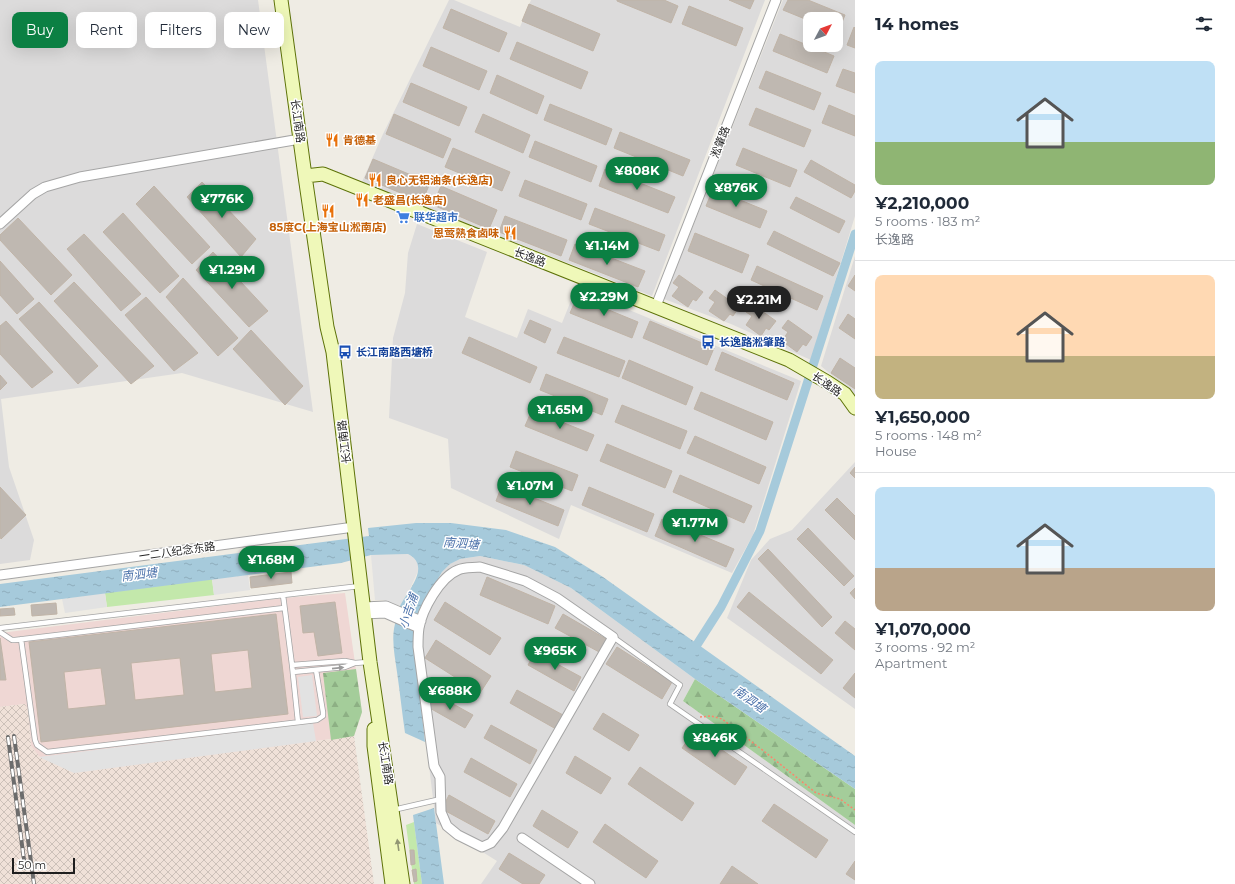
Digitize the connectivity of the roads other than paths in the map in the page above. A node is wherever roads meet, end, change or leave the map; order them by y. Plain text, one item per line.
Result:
1 (281, 0) edge
2 (776, 0) edge
3 (300, 138) junction
4 (305, 176) junction
5 (0, 224) edge
6 (656, 306) junction
7 (855, 408) edge
8 (354, 532) junction
9 (0, 575) edge
10 (360, 583) junction
11 (283, 595) junction
12 (284, 608) junction
13 (364, 611) junction
14 (417, 622) junction
15 (0, 628) edge
16 (0, 632) edge
17 (613, 637) junction
18 (21, 639) junction
19 (370, 662) junction
20 (355, 663) junction
21 (292, 665) junction
22 (316, 670) junction
23 (293, 672) junction
24 (373, 683) junction
25 (298, 722) junction
26 (441, 799) junction
27 (393, 810) junction
28 (855, 832) edge
29 (522, 838) dead end
30 (392, 884) edge
31 (403, 884) edge
32 (590, 884) edge

1 - 3 main road, 长江南路
2 - 6 street, 淞肇路
3 - 4 main road, 长江南路
3 - 5 street
4 - 6 main road, 长逸路
4 - 8 main road, 长江南路
6 - 7 main road, 长逸路
8 - 9 street, 一二八纪念东路
8 - 10 main road, 长江南路
10 - 11 lane
10 - 13 main road, 长江南路
11 - 12 lane
11 - 15 lane
12 - 18 lane
12 - 21 lane
13 - 14 street
13 - 19 main road, 长江南路
14 - 17 street
14 - 26 street
16 - 18 lane
17 - 26 street
17 - 28 lane
18 - 25 lane
19 - 20 lane
19 - 24 main road, 长江南路
20 - 21 lane
22 -> 20 lane
21 - 23 lane
22 - 23 lane
22 - 25 lane
23 - 25 lane
24 - 27 main road, 长江南路
24 - 30 main road
26 - 27 lane
31 -> 27 main road, 长江南路
29 - 32 street

